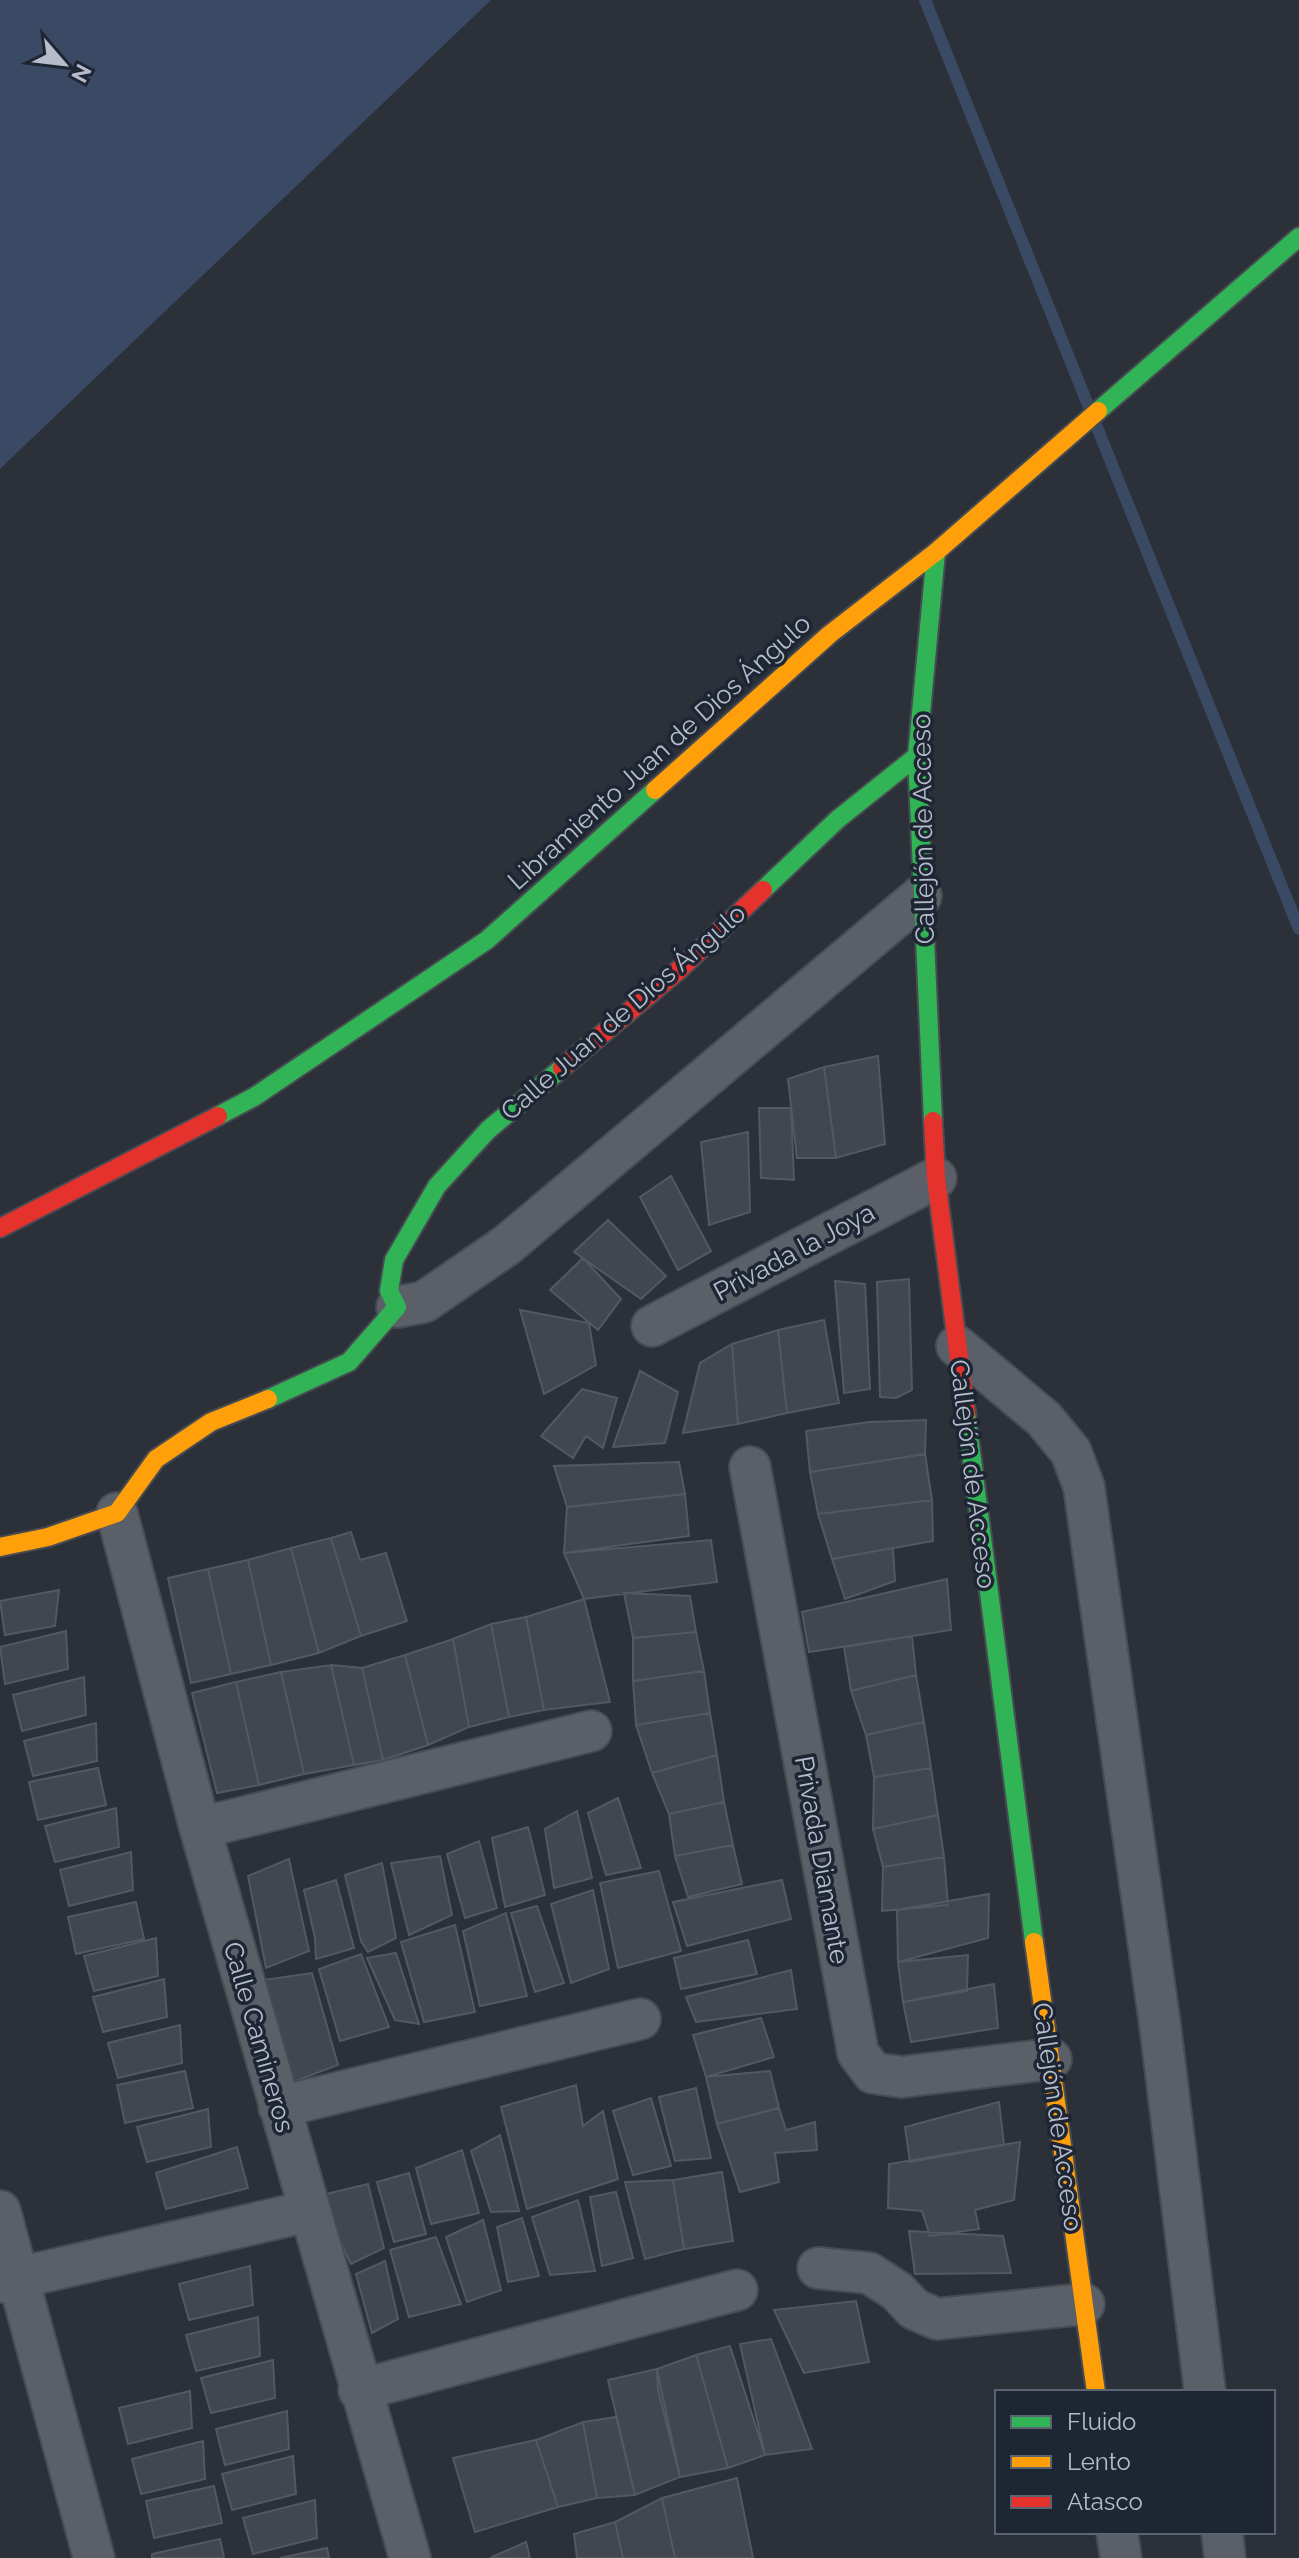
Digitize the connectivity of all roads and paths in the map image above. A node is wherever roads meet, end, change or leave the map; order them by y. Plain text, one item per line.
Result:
1 (1299, 237) edge
2 (936, 552) junction
3 (917, 756) junction
4 (921, 896) junction
5 (936, 1178) junction
6 (0, 1228) edge
7 (397, 1307) junction
8 (652, 1326) dead end
9 (957, 1346) junction
10 (750, 1467) dead end
11 (117, 1513) junction
12 (0, 1547) edge
13 (591, 1731) dead end
14 (200, 1828) junction
15 (640, 2019) dead end
16 (1051, 2059) junction
17 (279, 2107) junction
18 (0, 2211) edge
19 (309, 2211) junction
20 (818, 2268) dead end
21 (9, 2280) edge
22 (737, 2290) dead end
23 (1084, 2304) junction
24 (359, 2390) junction
25 (1096, 2390) edge
26 (1205, 2390) edge
27 (1117, 2534) edge
28 (1222, 2534) edge
29 (94, 2558) edge
30 (410, 2558) edge
31 (1121, 2558) edge
32 (1225, 2558) edge

1 - 2 main road, Libramiento Juan de Dios Ángulo
2 - 3 main road, Callejón de Acceso
2 - 6 main road, Libramiento Juan de Dios Ángulo
3 - 4 main road, Callejón de Acceso
3 - 7 main road, Calle Juan de Dios Ángulo
4 - 5 main road, Callejón de Acceso
4 - 7 street
5 - 8 street, Privada la Joya
5 - 9 main road, Callejón de Acceso
7 - 11 main road
9 - 16 main road, Callejón de Acceso
9 - 26 street
10 - 16 street, Privada Diamante
11 - 12 main road
11 - 14 street, Calle Camineros
13 - 14 street
14 - 17 street, Calle Camineros
15 - 17 street
16 - 23 main road, Callejón de Acceso
17 - 19 street, Calle Camineros
18 - 21 street
19 - 21 street
19 - 24 street, Calle Camineros
20 - 23 street
21 - 29 street
22 - 24 street
23 - 25 main road, Callejón de Acceso
24 - 30 street, Calle Camineros
27 - 31 street
28 - 32 street

